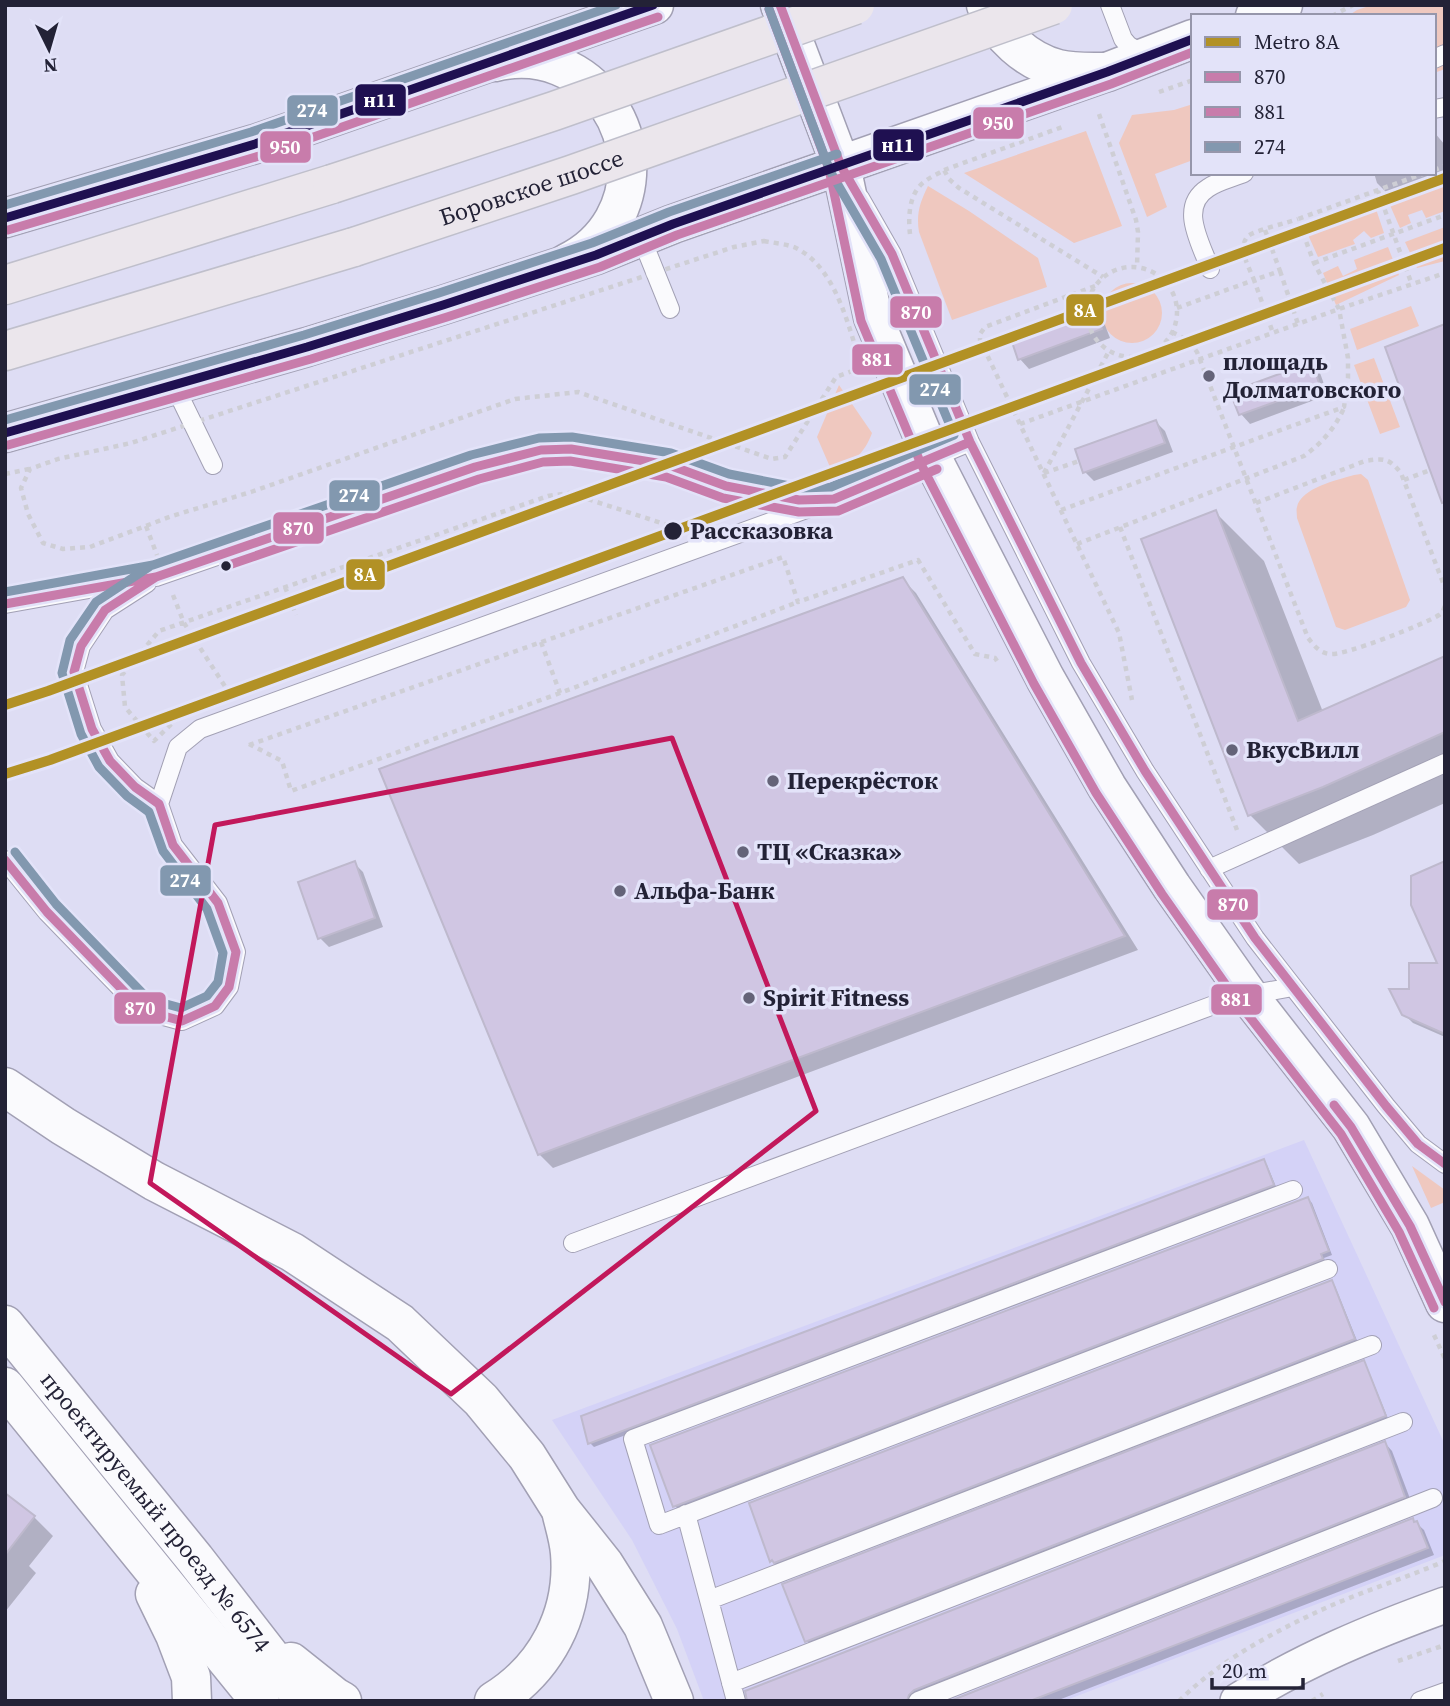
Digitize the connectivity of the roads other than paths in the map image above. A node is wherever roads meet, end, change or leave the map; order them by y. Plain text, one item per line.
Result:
1 (653, 5) edge
2 (780, 5) edge
3 (855, 5) edge
4 (986, 5) edge
5 (1052, 5) edge
6 (1110, 5) edge
7 (1283, 5) edge
8 (1260, 14) edge
9 (1191, 40) edge
10 (1147, 57) junction
11 (484, 65) junction
12 (1107, 72) junction
13 (841, 166) junction
14 (1239, 175) edge
15 (5, 218) edge
16 (641, 237) junction
17 (556, 268) junction
18 (1210, 269) dead end
19 (5, 285) edge
20 (670, 309) dead end
21 (5, 351) edge
22 (174, 385) junction
23 (5, 433) edge
24 (970, 442) junction
25 (932, 458) junction
26 (213, 465) dead end
27 (834, 499) junction
28 (160, 575) junction
29 (5, 604) edge
30 (1445, 763) edge
31 (159, 804) junction
32 (5, 860) edge
33 (1209, 869) junction
34 (1293, 987) junction
35 (1248, 995) junction
36 (5, 1087) edge
37 (1445, 1164) edge
38 (1293, 1190) dead end
39 (573, 1243) dead end
40 (1328, 1269) dead end
41 (1445, 1303) edge
42 (5, 1325) edge
43 (1372, 1345) dead end
44 (5, 1387) edge
45 (1403, 1422) dead end
46 (1433, 1499) dead end
47 (561, 1510) junction
48 (686, 1514) junction
49 (130, 1541) junction
50 (709, 1600) junction
51 (1445, 1605) edge
52 (251, 1632) junction
53 (734, 1692) edge
54 (1445, 1692) edge
55 (192, 1701) edge
56 (260, 1701) edge
57 (305, 1701) edge
58 (342, 1701) edge
59 (494, 1701) edge
60 (674, 1701) edge
61 (918, 1701) edge
62 (1238, 1701) edge
63 (1420, 1701) edge

1 - 11 main road
2 - 13 main road
3 - 19 main road, bridge
4 - 12 main road
5 - 21 main road, Боровское шоссе, bridge
6 - 10 lane
7 - 8 main road
9 - 10 main road
10 - 12 main road
11 - 15 main road
11 - 17 main road
12 - 13 main road
13 - 16 main road
13 - 24 lane
13 - 25 main road
14 - 18 lane
16 - 17 main road
16 - 20 lane
17 - 22 main road
22 - 23 main road
22 - 26 lane
24 - 25 lane
24 - 33 lane
25 - 27 lane
25 - 35 main road
27 - 28 lane
27 - 31 lane
28 - 29 lane
28 - 31 lane
30 - 33 lane
31 - 32 lane
33 - 34 lane
34 - 35 lane
34 - 37 lane
35 - 39 lane
35 - 41 main road
36 - 47 main road
38 - 48 lane
40 - 48 lane
42 - 52 main road, проектируемый проезд № 6574
43 - 50 lane
44 - 49 main road, проектируемый проезд № 6574
45 - 53 lane
46 - 61 lane
47 - 59 main road
47 - 60 main road
48 - 50 lane
49 - 55 main road
49 - 56 main road, проектируемый проезд № 6574
50 - 53 lane
51 - 62 street
52 - 57 main road, проектируемый проезд № 6574
52 - 58 main road
54 - 63 lane

